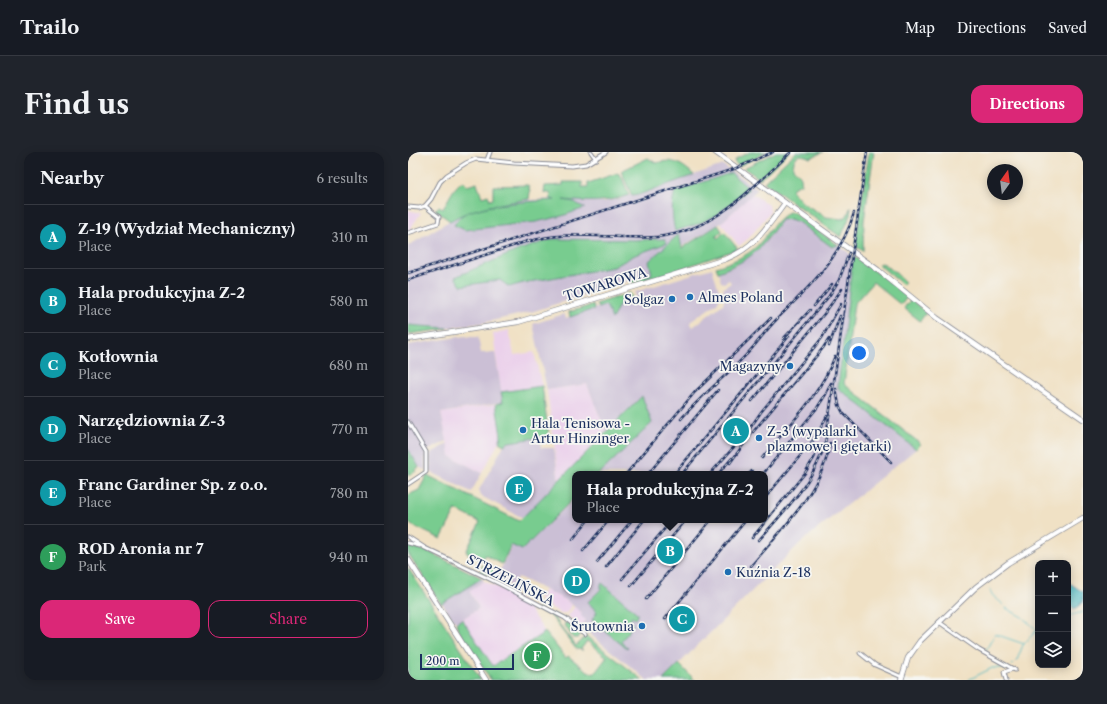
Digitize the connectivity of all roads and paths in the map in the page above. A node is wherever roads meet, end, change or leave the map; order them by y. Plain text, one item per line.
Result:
1 (490, 152) edge
2 (591, 152) edge
3 (606, 152) edge
4 (715, 152) edge
5 (596, 159) junction
6 (487, 160) junction
7 (785, 203) junction
8 (425, 206) junction
9 (408, 208) edge
10 (408, 233) edge
11 (408, 339) edge
12 (1083, 419) edge
13 (408, 422) edge
14 (408, 484) edge
15 (1083, 518) edge
16 (408, 537) edge
17 (408, 543) edge
18 (425, 548) junction
19 (408, 559) edge
20 (939, 622) junction
21 (585, 634) dead end
22 (860, 653) dead end
23 (901, 678) edge
24 (486, 680) edge
25 (1006, 680) edge

1 - 6 street
2 - 5 street
3 - 5 street
4 - 7 main road
5 - 6 street
6 - 8 street
7 - 11 main road, TOWAROWA
7 - 12 main road
8 - 9 street
8 - 10 street
13 - 14 street
15 - 20 main road
16 - 18 street, STRZELIŃSKA
17 - 18 street, STRZELIŃSKA
18 - 21 street, STRZELIŃSKA
19 - 24 main road
20 - 23 main road
20 - 25 street
22 - 23 street

